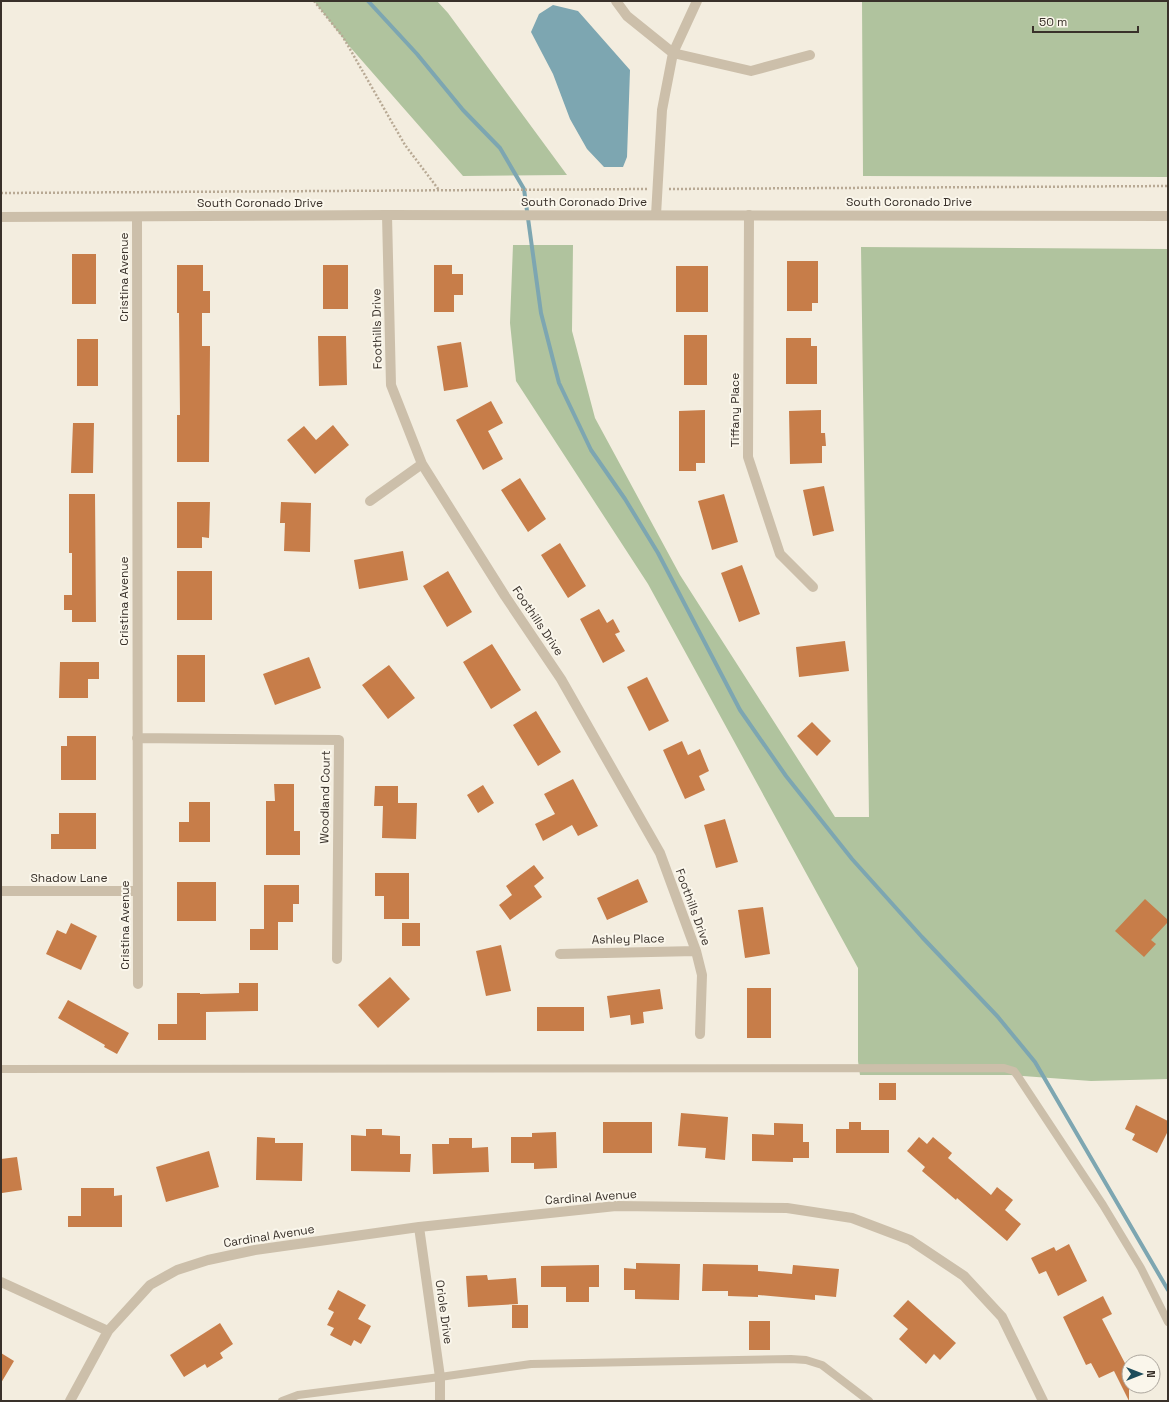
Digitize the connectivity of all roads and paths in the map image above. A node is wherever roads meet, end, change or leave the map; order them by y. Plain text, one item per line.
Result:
1 (314, 1) edge
2 (616, 1) edge
3 (697, 1) edge
4 (673, 53) junction
5 (810, 55) dead end
6 (1168, 186) edge
7 (657, 189) junction
8 (439, 191) junction
9 (1, 193) edge
10 (387, 215) junction
11 (656, 215) junction
12 (749, 215) junction
13 (1168, 216) edge
14 (1, 217) edge
15 (137, 217) junction
16 (422, 464) junction
17 (370, 501) dead end
18 (813, 587) dead end
19 (138, 738) junction
20 (1, 891) edge
21 (138, 891) junction
22 (696, 951) junction
23 (560, 954) dead end
24 (337, 959) dead end
25 (138, 984) dead end
26 (700, 1034) dead end
27 (1, 1069) edge
28 (419, 1227) junction
29 (1, 1282) edge
30 (1168, 1322) edge
31 (108, 1331) junction
32 (440, 1377) junction
33 (70, 1401) edge
34 (282, 1401) edge
35 (440, 1401) edge
36 (869, 1401) edge
37 (1043, 1401) edge

1 - 8 path
2 - 4 street
3 - 4 street
4 - 5 street
4 - 7 street
6 - 7 path
7 - 8 path
7 - 11 street
8 - 9 path
10 - 11 street, South Coronado Drive
10 - 15 street, South Coronado Drive
10 - 16 street, Foothills Drive
11 - 12 street, South Coronado Drive
12 - 13 street, South Coronado Drive
12 - 18 street, Tiffany Place
14 - 15 street, South Coronado Drive
15 - 19 street, Cristina Avenue
16 - 17 street
16 - 22 street, Foothills Drive
19 - 21 street, Cristina Avenue
19 - 24 street, Woodland Court
20 - 21 street, Shadow Lane
21 - 25 street, Cristina Avenue
22 - 23 street, Ashley Place
22 - 26 street, Foothills Drive
27 - 30 lane
28 - 31 street, Cardinal Avenue
28 - 32 street, Oriole Drive
28 - 37 street, Cardinal Avenue
29 - 31 street
31 - 33 street, Cardinal Avenue
32 - 34 lane
32 - 35 street, Oriole Drive
32 - 36 lane

